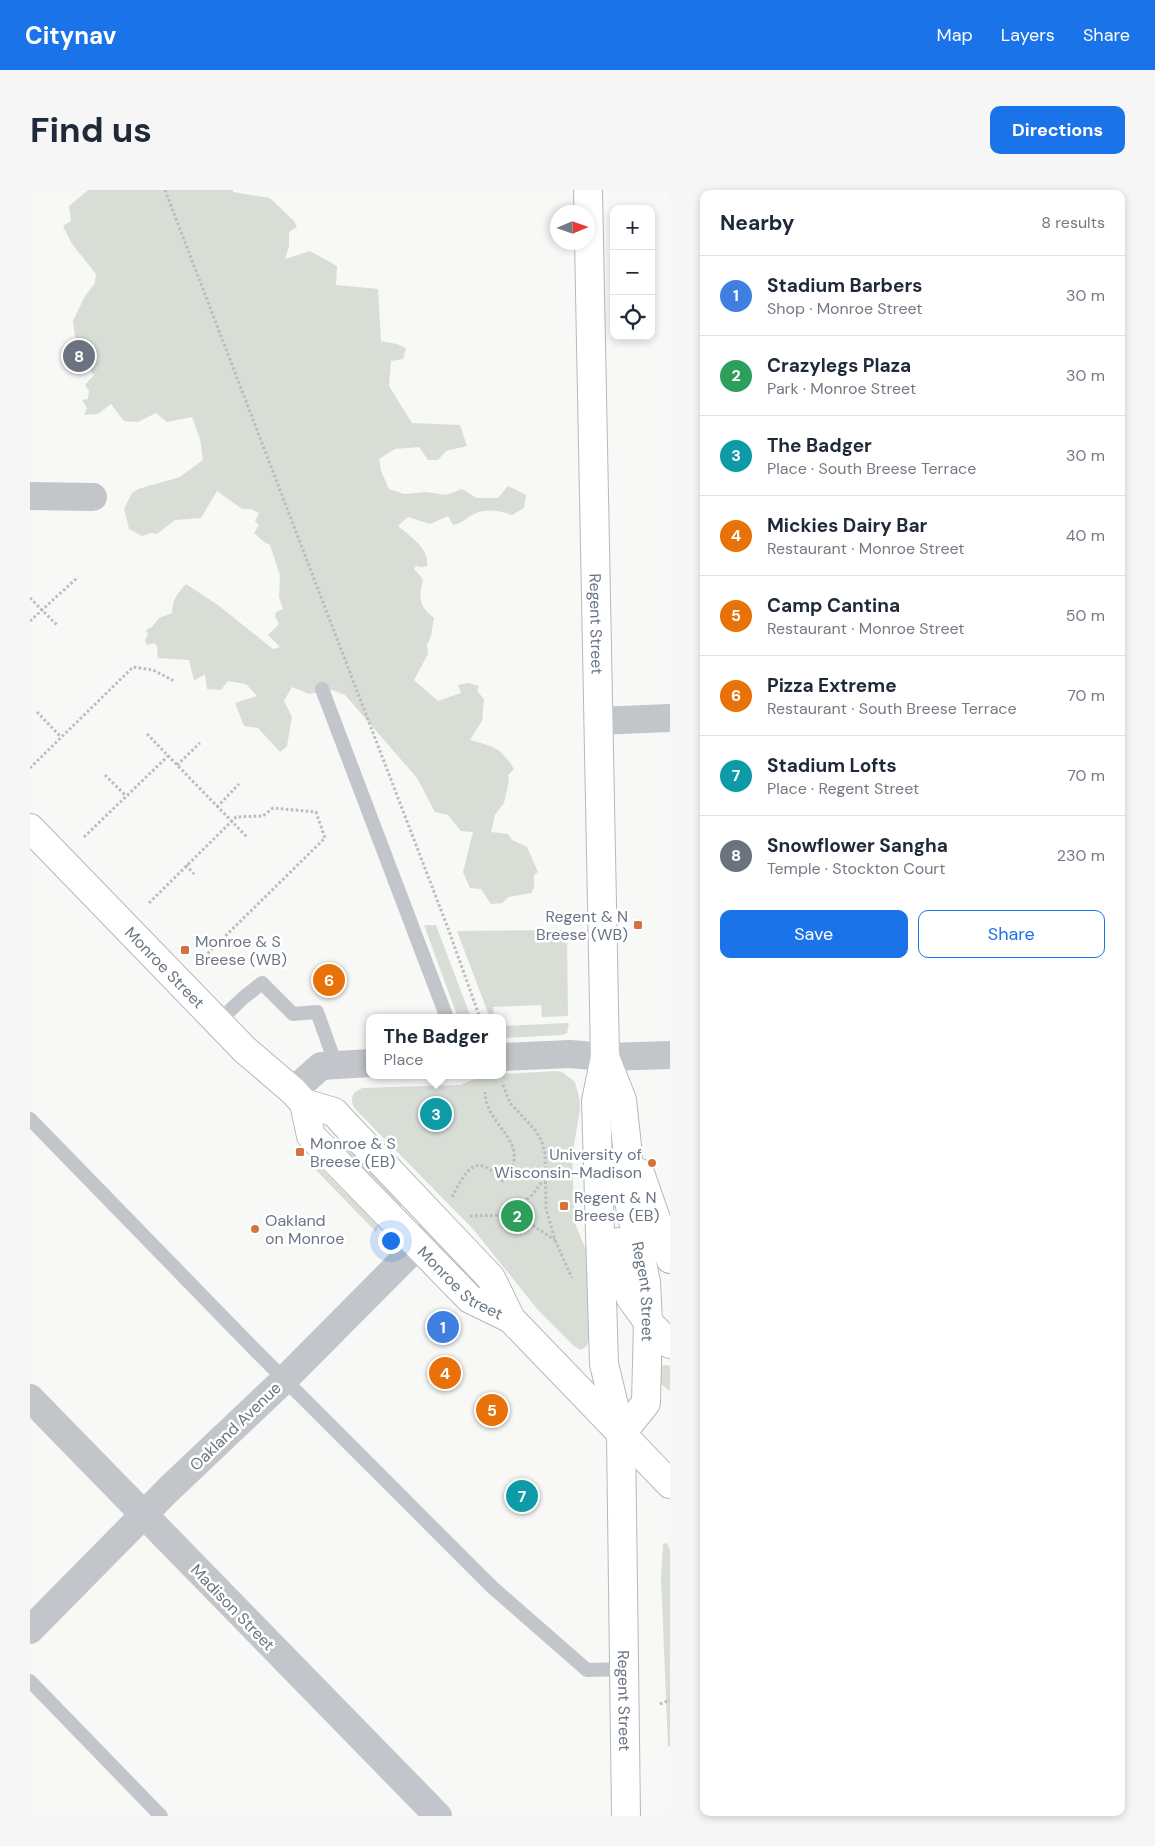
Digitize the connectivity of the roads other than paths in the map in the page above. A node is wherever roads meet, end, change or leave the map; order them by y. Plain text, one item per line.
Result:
1 (588, 190) edge
2 (30, 496) edge
3 (92, 497) dead end
4 (322, 689) dead end
5 (670, 718) edge
6 (598, 721) junction
7 (30, 828) edge
8 (446, 1014) edge
9 (218, 1022) junction
10 (670, 1055) edge
11 (605, 1058) junction
12 (366, 1063) edge
13 (336, 1065) junction
14 (506, 1069) edge
15 (299, 1097) junction
16 (30, 1119) edge
17 (628, 1155) junction
18 (600, 1192) junction
19 (452, 1222) junction
20 (418, 1245) junction
21 (670, 1259) edge
22 (511, 1319) junction
23 (648, 1322) junction
24 (670, 1344) edge
25 (284, 1380) junction
26 (30, 1398) edge
27 (621, 1434) junction
28 (670, 1484) edge
29 (144, 1515) junction
30 (30, 1630) edge
31 (624, 1669) junction
32 (30, 1681) edge
33 (161, 1816) edge
34 (438, 1816) edge
35 (626, 1816) edge

1 - 6 main road, Regent Street
2 - 3 street
4 - 8 lane
5 - 6 street
6 - 11 main road, Regent Street
7 - 9 main road, Monroe Street
9 - 13 lane
9 - 15 main road, Monroe Street
10 - 11 street
11 - 14 street
11 - 17 main road, Regent Street
11 - 18 main road, Regent Street
12 - 13 street
13 - 15 street
15 - 19 main road, Monroe Street
15 - 20 main road, Monroe Street
16 - 25 lane
17 - 21 main road
17 - 23 main road, Regent Street
18 - 23 main road
18 - 27 main road, Regent Street
19 - 20 street, Oakland Avenue
19 - 22 main road, Monroe Street
20 - 22 main road, Monroe Street
20 - 25 street, Oakland Avenue
22 - 27 main road, Monroe Street
23 - 24 main road
23 - 27 main road, Regent Street
25 - 29 street, Oakland Avenue
25 - 31 lane
26 - 29 street, Madison Street
27 - 28 main road, Monroe Street
27 - 31 main road, Regent Street
29 - 30 street, Oakland Avenue
29 - 34 street, Madison Street
31 - 35 main road, Regent Street
32 - 33 lane

